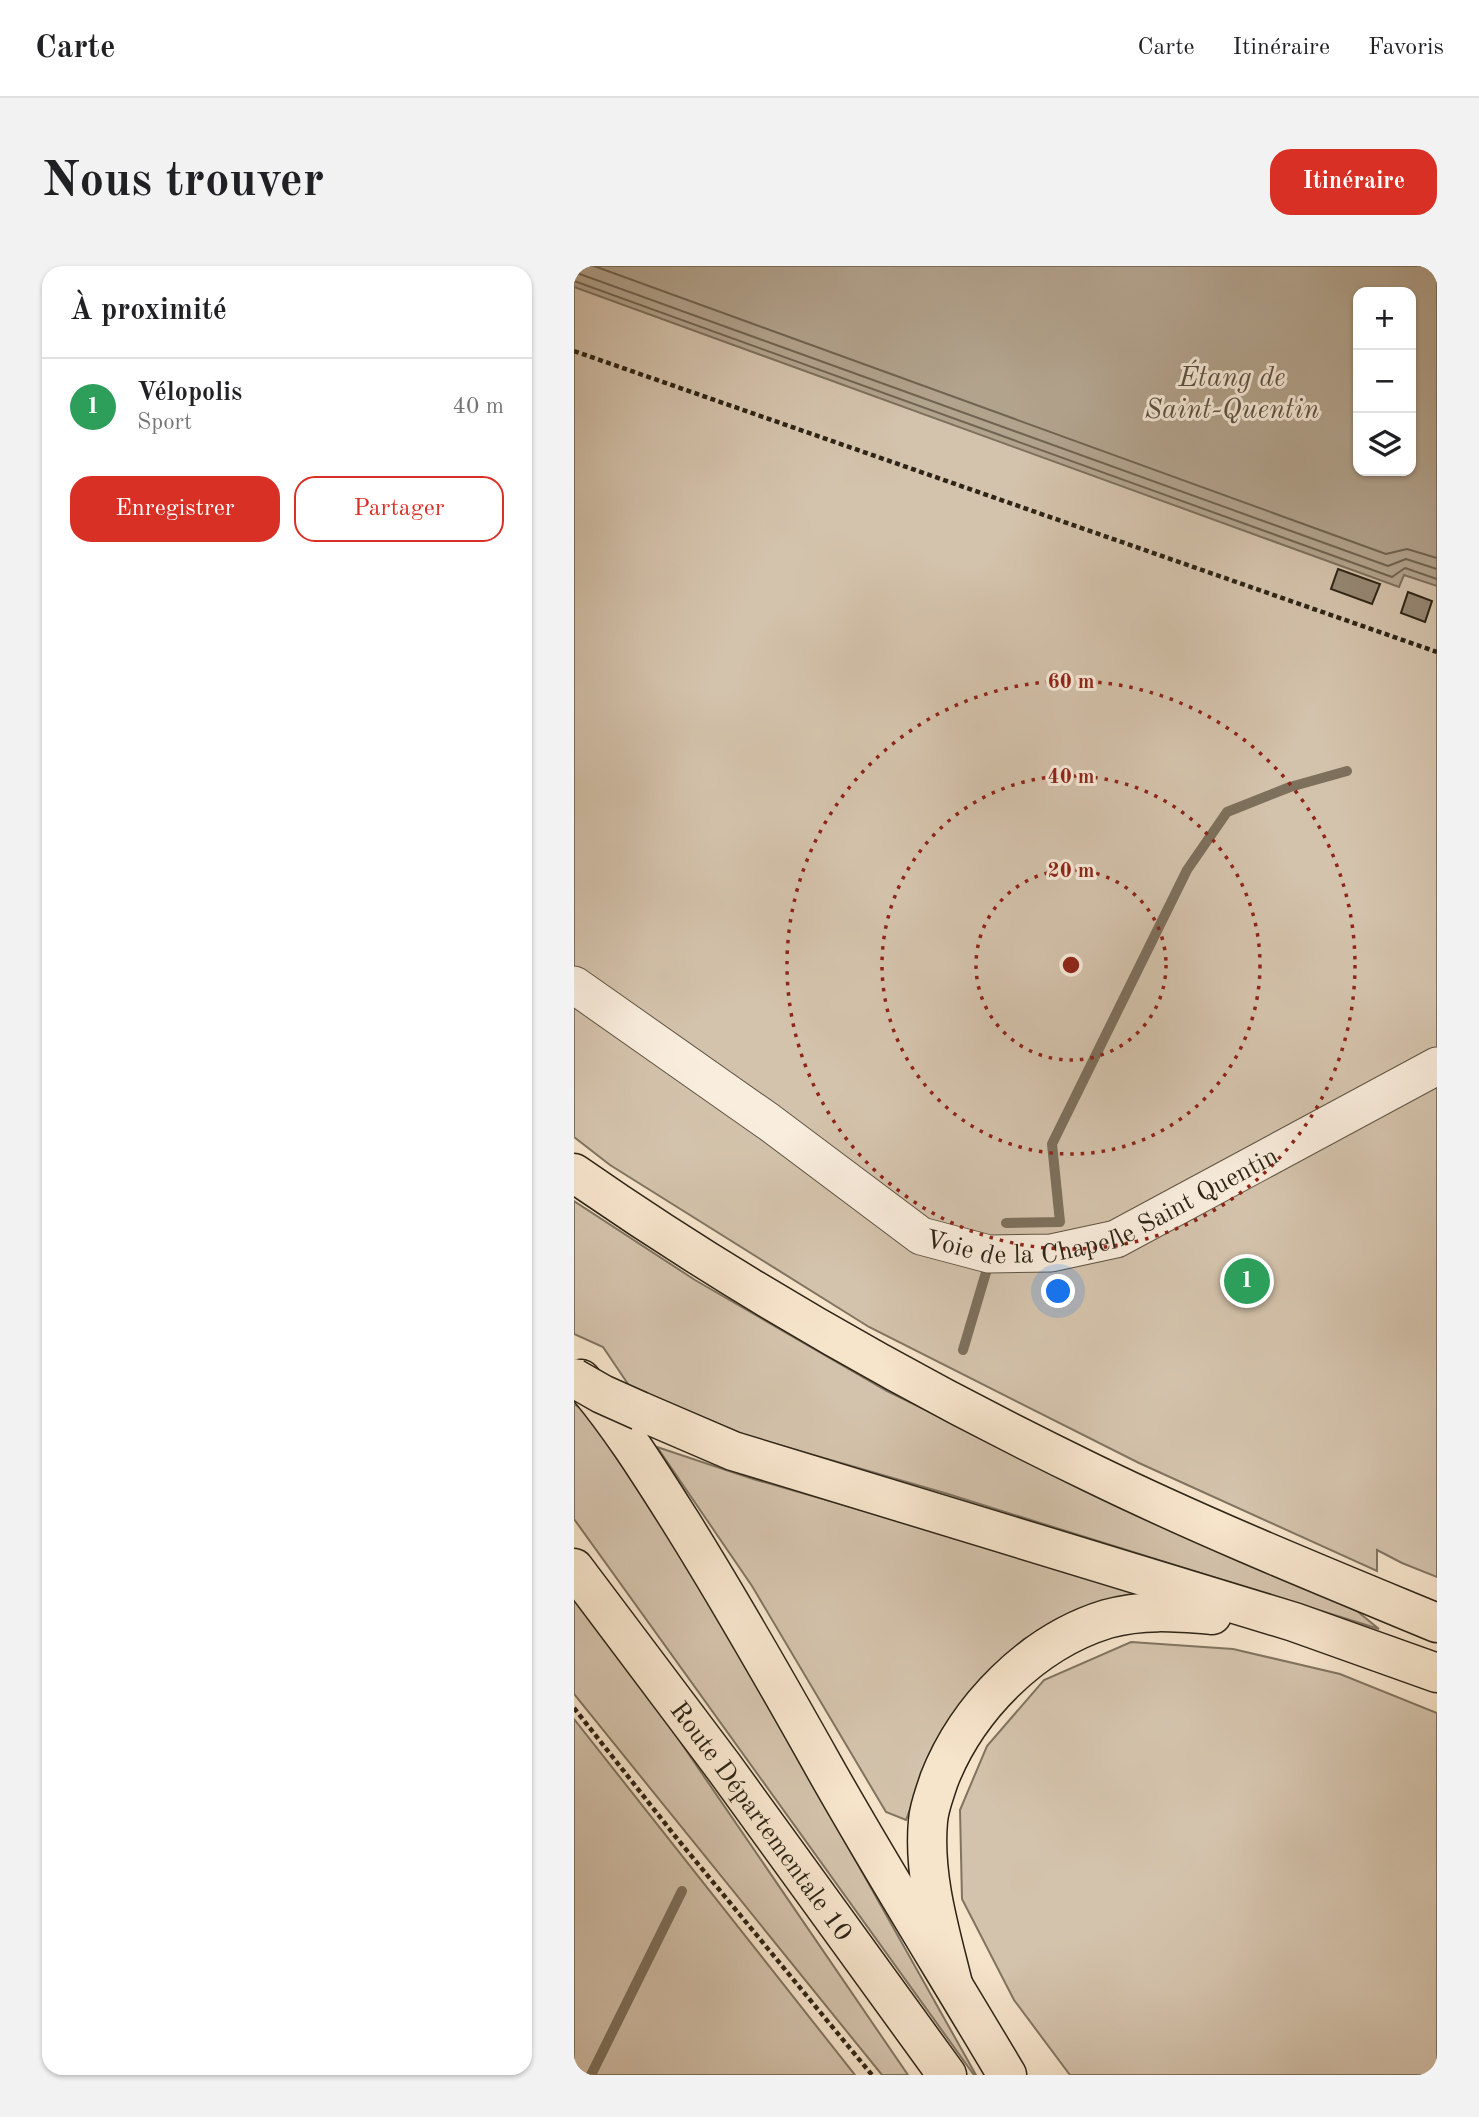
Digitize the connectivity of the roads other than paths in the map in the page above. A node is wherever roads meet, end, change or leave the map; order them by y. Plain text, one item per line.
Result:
1 (574, 985) edge
2 (1437, 1066) edge
3 (574, 1173) edge
4 (574, 1370) edge
5 (574, 1378) edge
6 (574, 1568) edge
7 (1294, 1622) junction
8 (1437, 1623) edge
9 (1437, 1673) edge
10 (953, 1984) junction
11 (947, 2075) edge
12 (1007, 2075) edge

1 - 2 street, Voie de la Chapelle Saint Quentin
3 - 8 main road
4 - 10 main road
5 - 7 main road, bridge
6 - 11 main road, Route Départementale 10
7 - 9 main road
7 - 10 main road
10 - 12 main road

